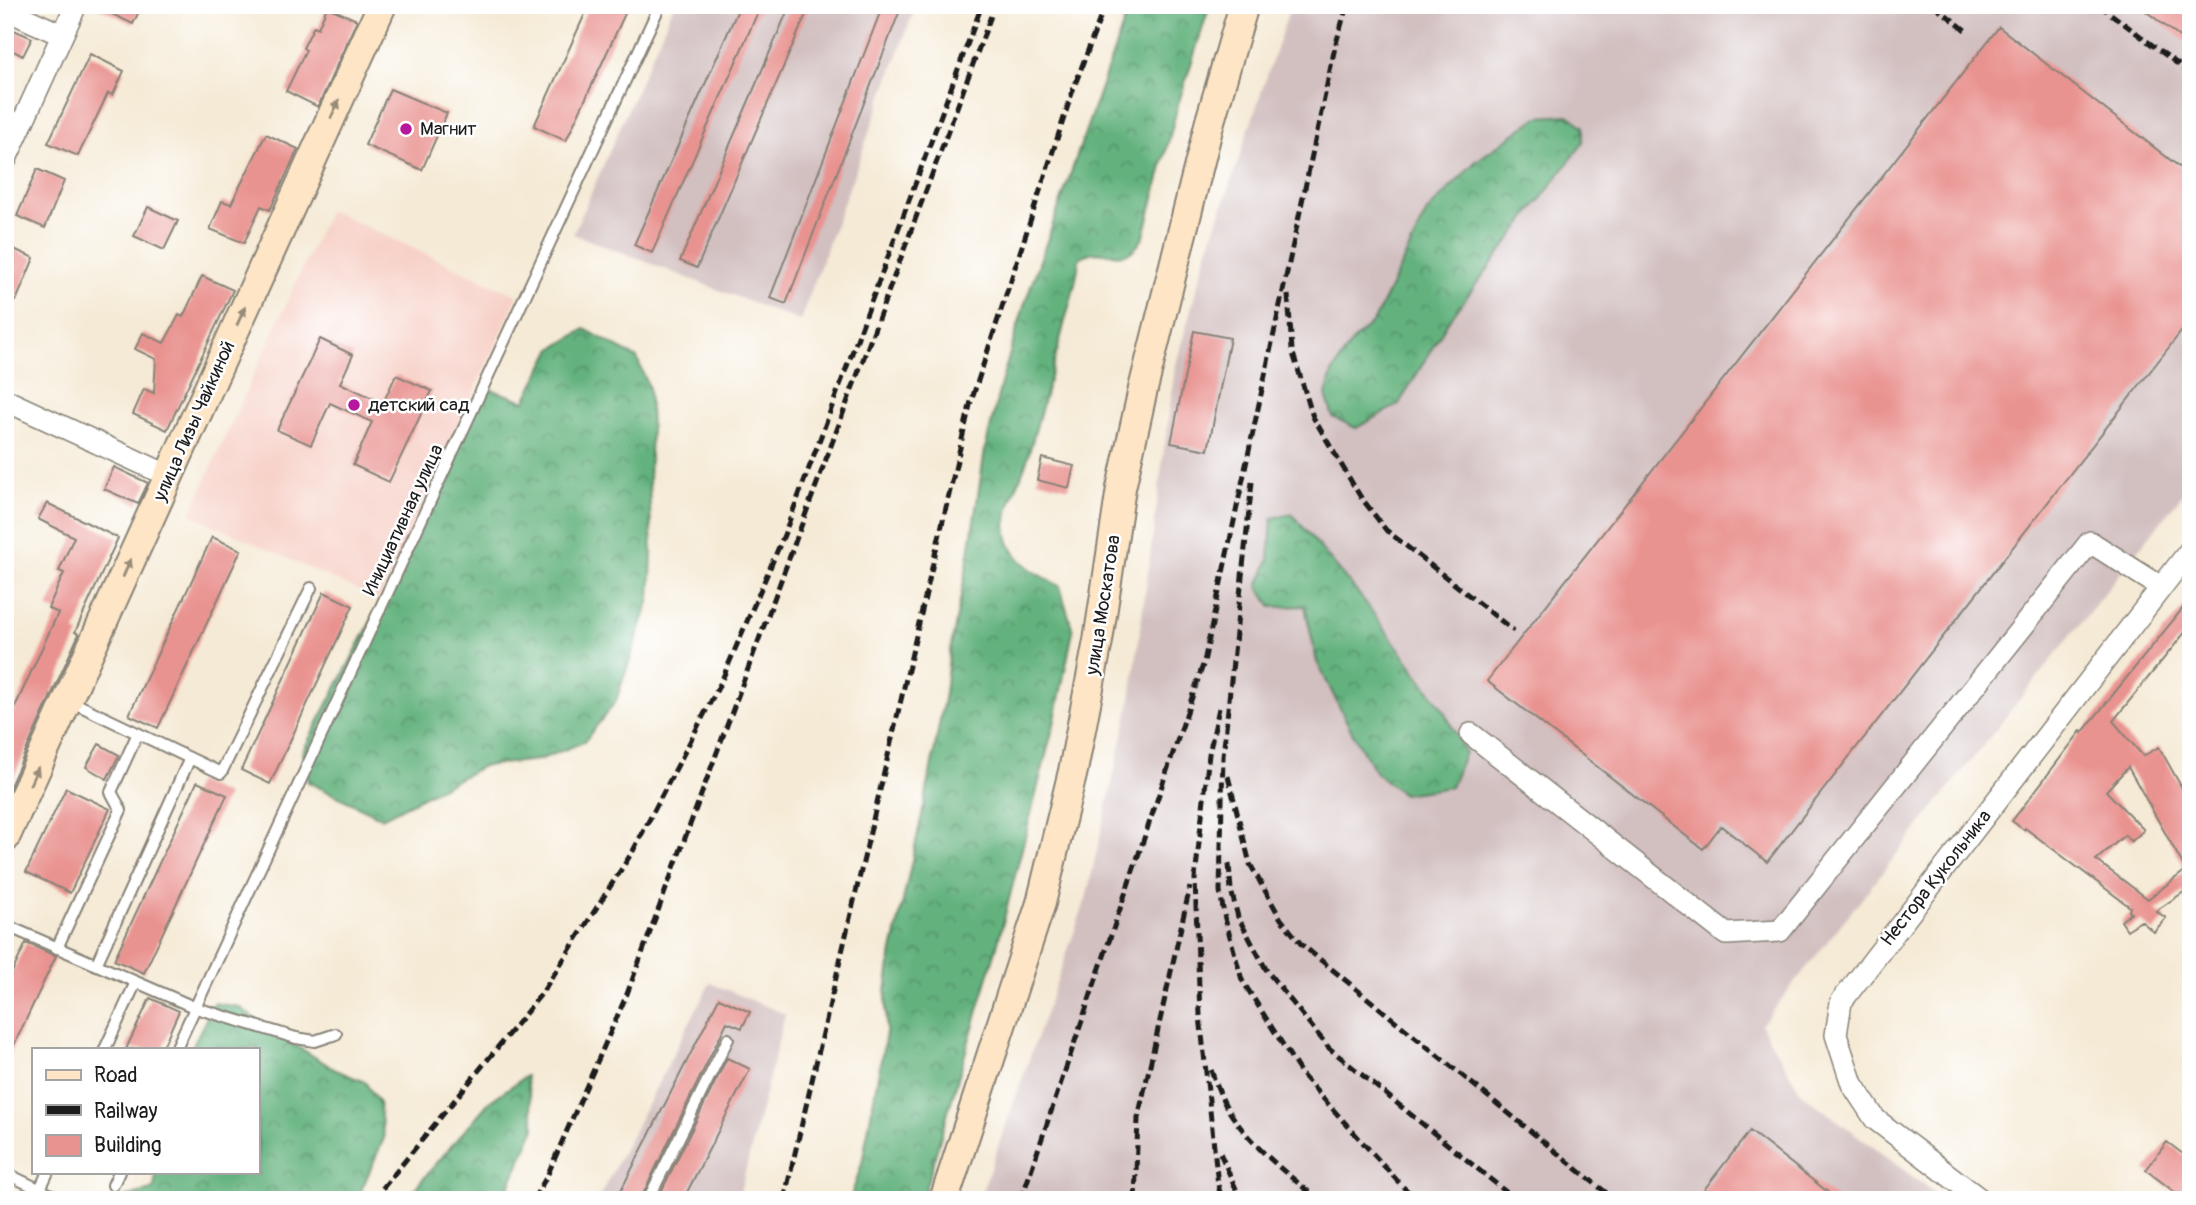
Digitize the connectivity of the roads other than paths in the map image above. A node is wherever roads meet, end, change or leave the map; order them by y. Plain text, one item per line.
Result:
1 (76, 5) edge
2 (382, 5) edge
3 (660, 5) edge
4 (1244, 5) edge
5 (5, 9) edge
6 (62, 35) junction
7 (5, 160) edge
8 (5, 400) edge
9 (169, 475) junction
10 (2191, 549) edge
11 (2161, 587) junction
12 (311, 588) dead end
13 (68, 700) junction
14 (138, 733) junction
15 (1471, 734) dead end
16 (190, 758) junction
17 (5, 838) edge
18 (7, 929) edge
19 (57, 948) junction
20 (96, 965) junction
21 (136, 982) junction
22 (196, 1008) junction
23 (336, 1034) dead end
24 (727, 1039) dead end
25 (105, 1048) edge
26 (177, 1048) edge
27 (5, 1173) edge
28 (47, 1174) edge
29 (119, 1174) edge
30 (113, 1185) dead end
31 (40, 1189) junction
32 (62, 1200) edge
33 (648, 1200) edge
34 (944, 1200) edge
35 (1981, 1200) edge

1 - 6 street
9 -> 2 main road, улица Лизы Чайкиной
3 - 22 lane, Инициативная улица
4 - 34 main road, улица Москатова
5 - 6 street
6 - 7 street
8 - 9 street
13 -> 9 main road, улица Лизы Чайкиной
10 - 11 street, Нестора Кукольника
11 - 15 street
11 - 35 street, Нестора Кукольника
12 - 16 lane
13 - 14 lane
17 -> 13 main road, улица Лизы Чайкиной
14 - 16 lane
14 - 19 lane
16 - 20 lane
18 - 19 lane
19 - 20 lane
20 - 21 lane
21 - 22 lane
21 - 25 lane
22 - 23 lane
22 - 26 lane, Инициативная улица
24 - 33 lane
27 - 31 lane
28 - 31 lane
29 - 30 lane
31 - 32 lane

